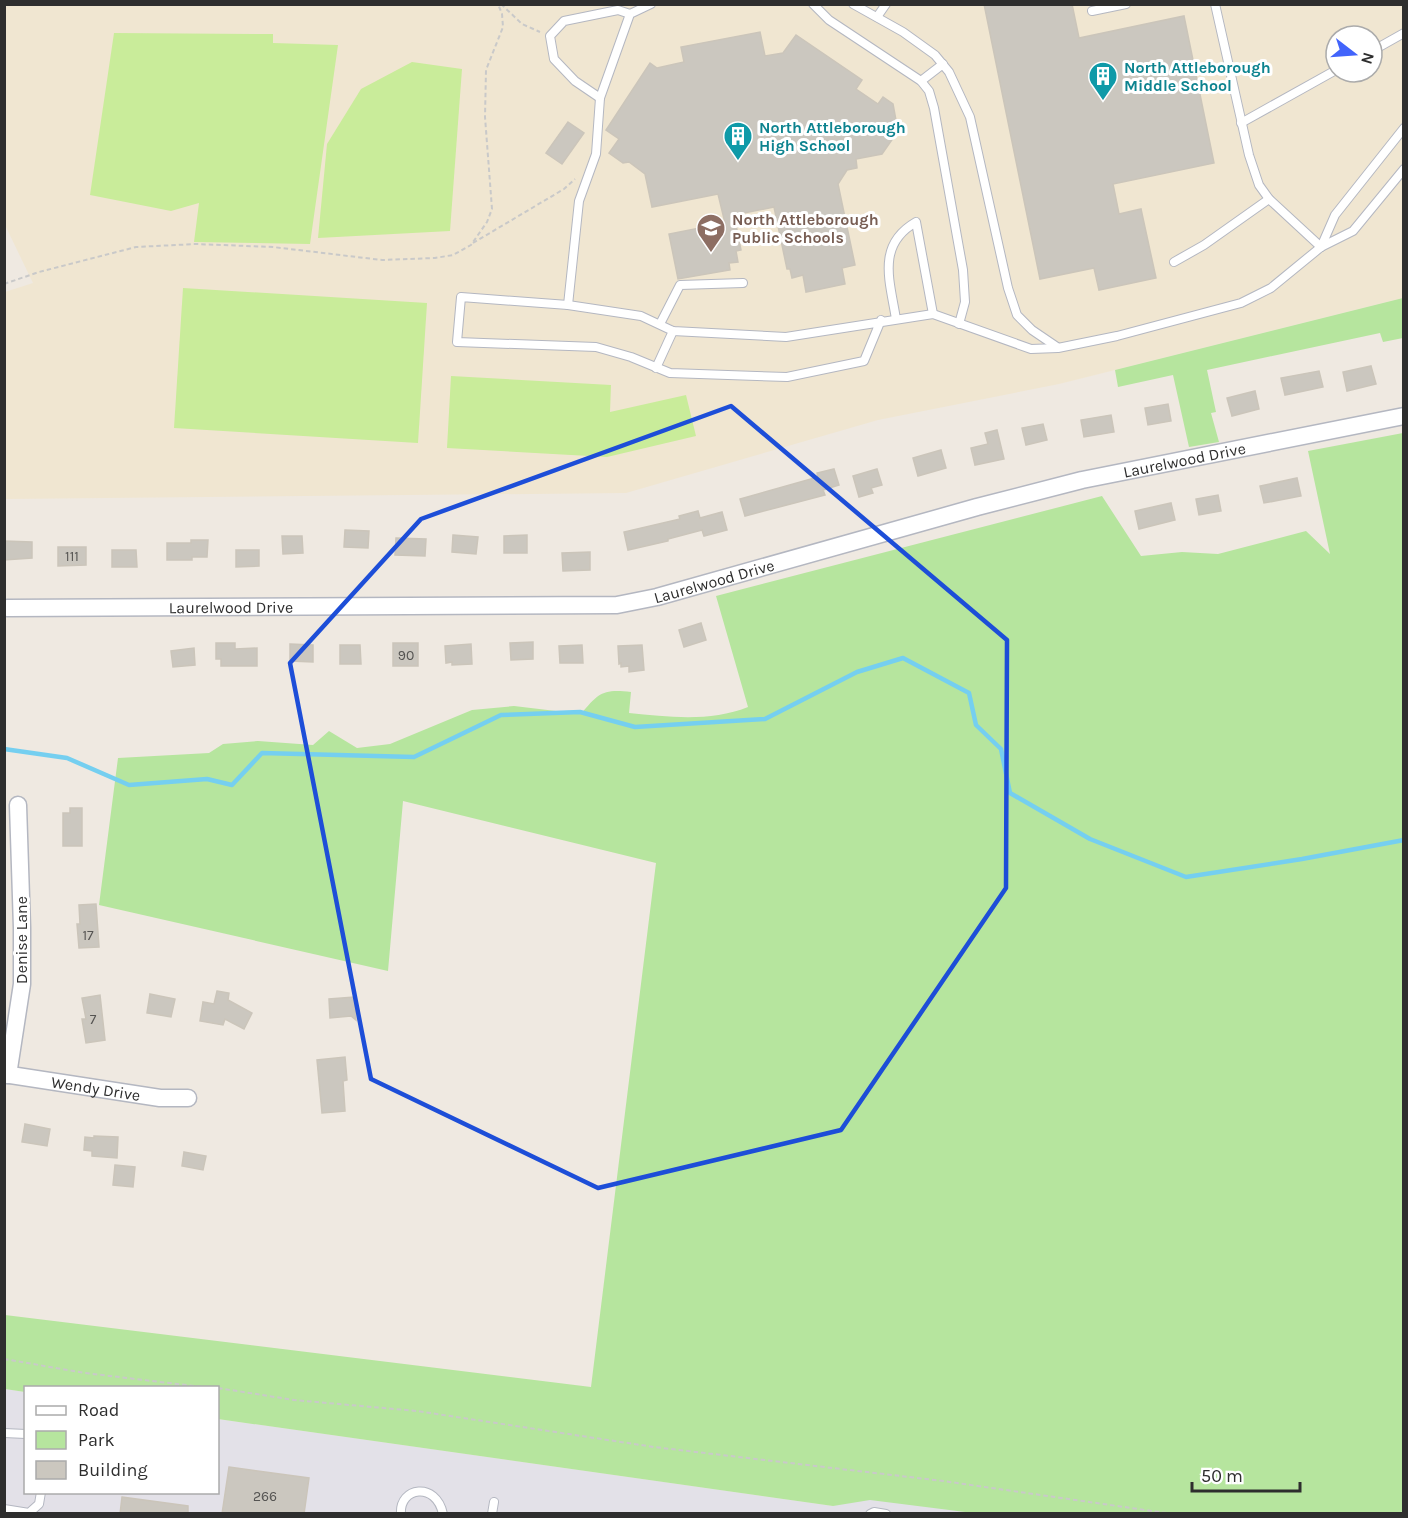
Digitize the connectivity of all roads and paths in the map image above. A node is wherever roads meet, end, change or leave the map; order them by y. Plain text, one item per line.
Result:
1 (500, 4) edge
2 (651, 4) edge
3 (813, 4) edge
4 (853, 4) edge
5 (886, 4) edge
6 (1126, 4) edge
7 (1215, 4) edge
8 (1092, 11) dead end
9 (630, 14) junction
10 (877, 17) junction
11 (1404, 33) edge
12 (550, 36) junction
13 (1384, 44) edge
14 (943, 64) junction
15 (1324, 77) edge
16 (921, 81) junction
17 (600, 98) junction
18 (1241, 123) junction
19 (1404, 128) edge
20 (592, 165) junction
21 (1404, 169) edge
22 (1269, 199) junction
23 (471, 244) junction
24 (1321, 247) junction
25 (1174, 262) dead end
26 (743, 283) dead end
27 (4, 284) edge
28 (568, 305) junction
29 (933, 314) junction
30 (896, 319) junction
31 (881, 320) junction
32 (660, 324) junction
33 (959, 324) junction
34 (673, 331) junction
35 (1058, 348) junction
36 (656, 368) junction
37 (1404, 416) edge
38 (7, 608) dead end
39 (18, 805) dead end
40 (12, 832) edge
41 (6, 1074) edge
42 (188, 1098) dead end
43 (4, 1359) edge
44 (194, 1386) edge
45 (219, 1388) edge
46 (4, 1433) edge
47 (24, 1434) edge
48 (41, 1494) edge
49 (494, 1502) dead end
50 (4, 1509) edge
51 (401, 1514) edge
52 (443, 1514) edge
53 (492, 1514) edge
54 (870, 1514) edge
55 (886, 1514) edge
56 (1173, 1514) edge

1 - 12 path
1 - 23 path
2 - 9 lane
3 - 16 lane
4 - 10 lane
5 - 10 lane
6 - 8 lane
7 - 18 lane
9 - 12 lane
9 - 17 lane
10 - 14 lane
11 - 13 lane
12 - 17 lane
14 - 16 lane
14 - 35 lane
15 - 18 lane
16 - 33 lane
17 - 20 lane
18 - 22 lane
19 - 24 lane
20 - 23 path
20 - 28 lane
21 - 24 lane
22 - 24 lane
22 - 25 lane
23 - 27 path
24 - 35 lane
26 - 32 lane
28 - 32 lane
28 - 36 lane
29 - 30 lane
29 - 30 lane
29 - 33 lane
30 - 31 lane
31 - 34 lane
31 - 36 lane
32 - 34 lane
33 - 35 lane
34 - 36 lane
37 - 38 street, Laurelwood Drive
39 - 40 street, Denise Lane
40 - 41 street, Denise Lane
41 - 42 street, Wendy Drive
43 - 44 path
45 - 56 path
46 - 47 lane
48 - 50 lane
49 - 53 lane
51 - 52 lane
54 - 55 lane

